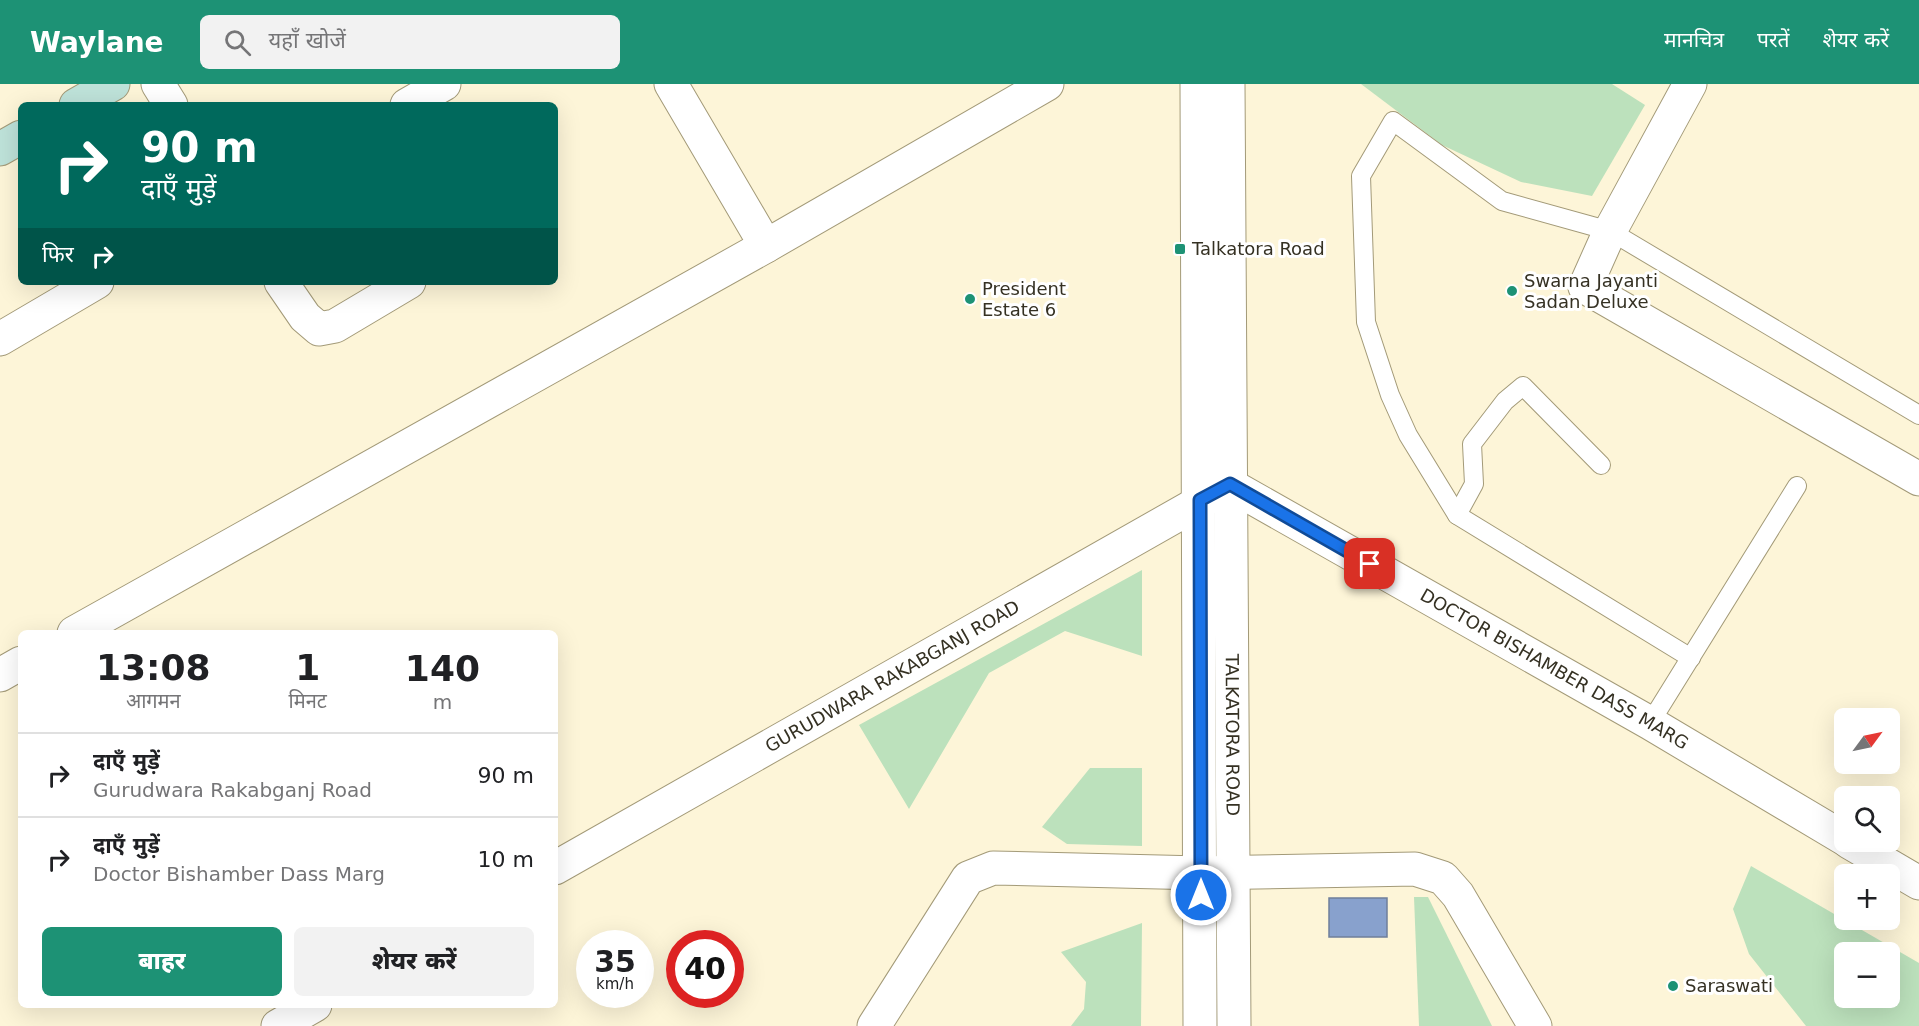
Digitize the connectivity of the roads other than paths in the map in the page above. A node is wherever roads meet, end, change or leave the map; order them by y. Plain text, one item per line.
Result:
1 (113, 84) edge
2 (158, 84) edge
3 (444, 84) edge
4 (670, 84) edge
5 (1047, 84) edge
6 (1197, 84) edge
7 (1228, 84) edge
8 (1690, 84) edge
9 (81, 102) edge
10 (169, 102) edge
11 (412, 102) edge
12 (18, 139) edge
13 (0, 149) edge
14 (1610, 231) junction
15 (766, 246) junction
16 (92, 285) edge
17 (283, 285) edge
18 (404, 285) edge
19 (0, 339) edge
20 (1919, 415) edge
21 (1601, 465) dead end
22 (1918, 476) edge
23 (1230, 484) junction
24 (1797, 486) dead end
25 (1200, 500) junction
26 (1457, 514) junction
27 (79, 630) edge
28 (1691, 658) junction
29 (18, 665) edge
30 (0, 675) edge
31 (1650, 723) junction
32 (1834, 832) edge
33 (1866, 852) edge
34 (558, 866) edge
35 (1217, 873) junction
36 (1919, 883) edge
37 (310, 1008) edge
38 (278, 1026) edge
39 (874, 1026) edge
40 (1200, 1026) edge
41 (1234, 1026) edge
42 (1535, 1026) edge

1 - 9 main road
2 - 10 street
3 - 11 street
4 - 15 street
5 - 15 street
6 - 25 street, TALKATORA ROAD
7 - 23 street, TALKATORA ROAD
8 - 14 street
12 - 13 main road
14 - 20 lane
14 - 22 street
14 - 26 lane
15 - 27 street
16 - 19 street
17 - 18 street
21 - 26 lane
23 - 25 street, GURUDWARA RAKABGANJ ROAD
23 - 31 street, DOCTOR BISHAMBER DASS MARG
23 - 35 street, TALKATORA ROAD
24 - 28 lane
25 - 34 street, GURUDWARA RAKABGANJ ROAD
25 - 35 street, TALKATORA ROAD
26 - 28 lane
28 - 31 lane
29 - 30 street
31 - 32 street, DOCTOR BISHAMBER DASS MARG
33 - 36 street
35 - 39 street
35 - 40 street, TALKATORA ROAD
35 - 41 street, TALKATORA ROAD
35 - 42 street
37 - 38 street

